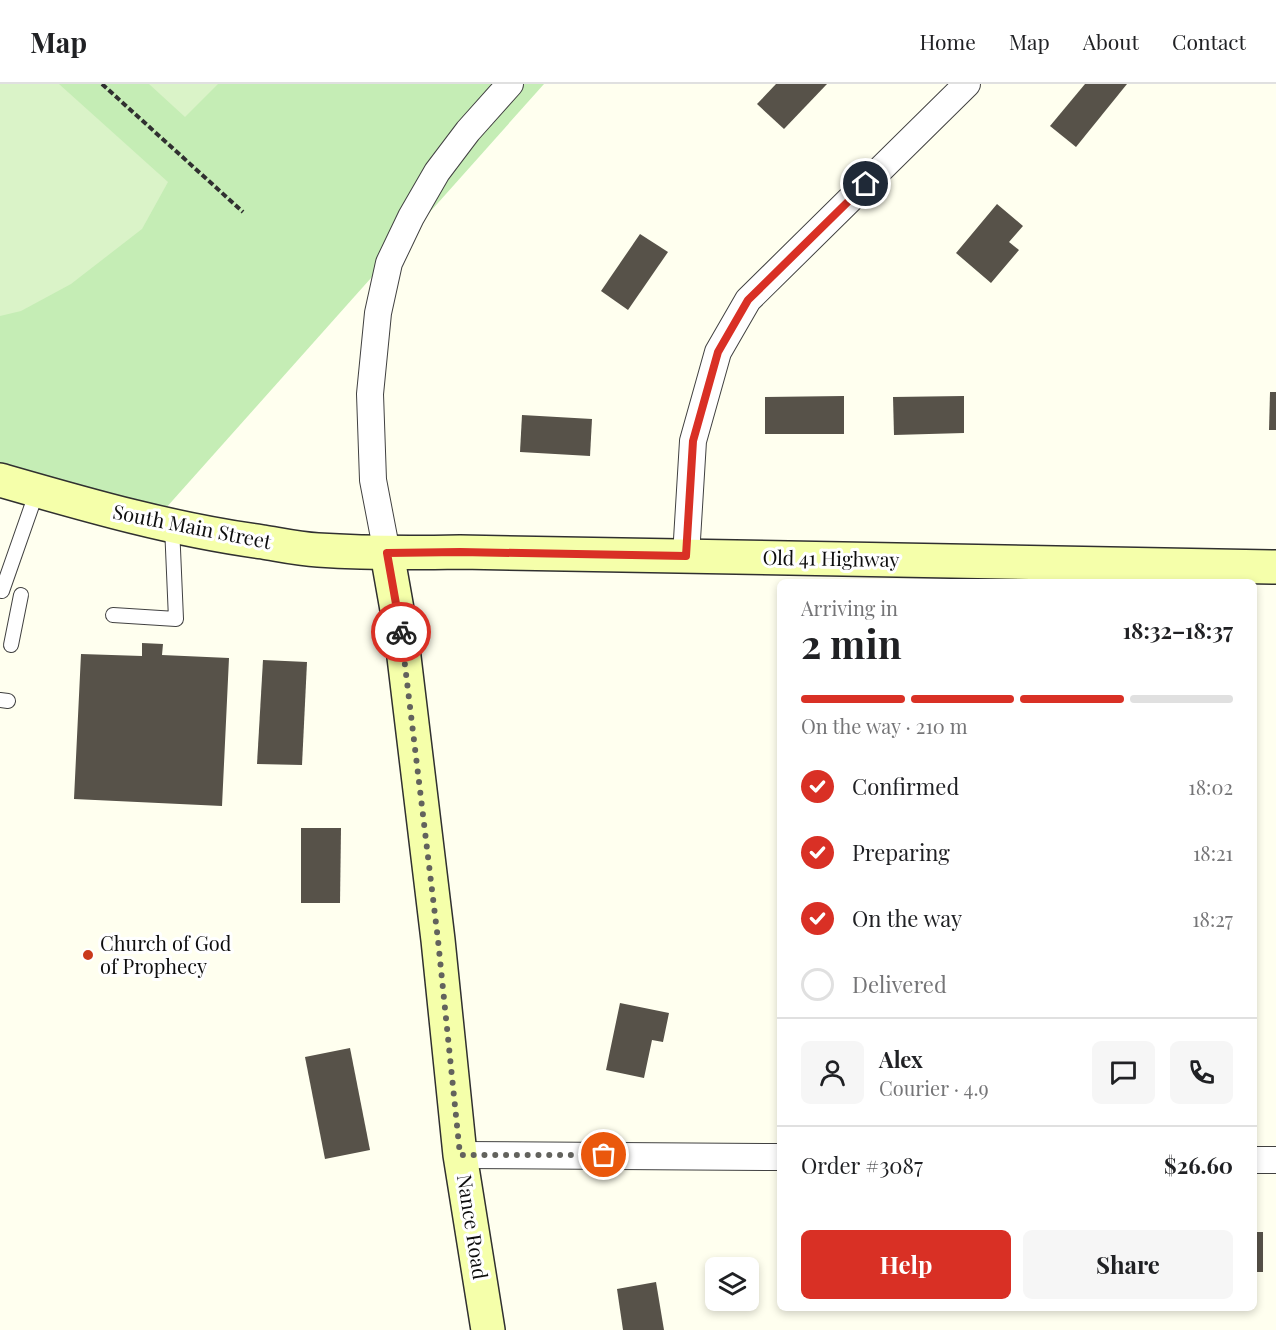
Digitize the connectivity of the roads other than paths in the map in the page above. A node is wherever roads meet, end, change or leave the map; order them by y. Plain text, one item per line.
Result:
1 (510, 84) edge
2 (967, 84) edge
3 (0, 480) edge
4 (37, 491) junction
5 (172, 526) junction
6 (387, 553) junction
7 (686, 556) junction
8 (1276, 567) edge
9 (0, 590) edge
10 (21, 595) dead end
11 (113, 615) dead end
12 (8, 640) edge
13 (460, 1155) junction
14 (777, 1157) edge
15 (1276, 1160) edge
16 (1257, 1161) edge
17 (488, 1330) edge

1 - 6 street
2 - 7 street
3 - 4 main road, South Main Street
4 - 5 main road, South Main Street
4 - 9 lane
5 - 6 main road, South Main Street
5 - 11 lane
6 - 7 main road, Old 41 Highway
6 - 13 main road, Nance Road
7 - 8 main road, Old 41 Highway
10 - 12 lane
13 - 14 street
13 - 17 main road, Nance Road
15 - 16 street

